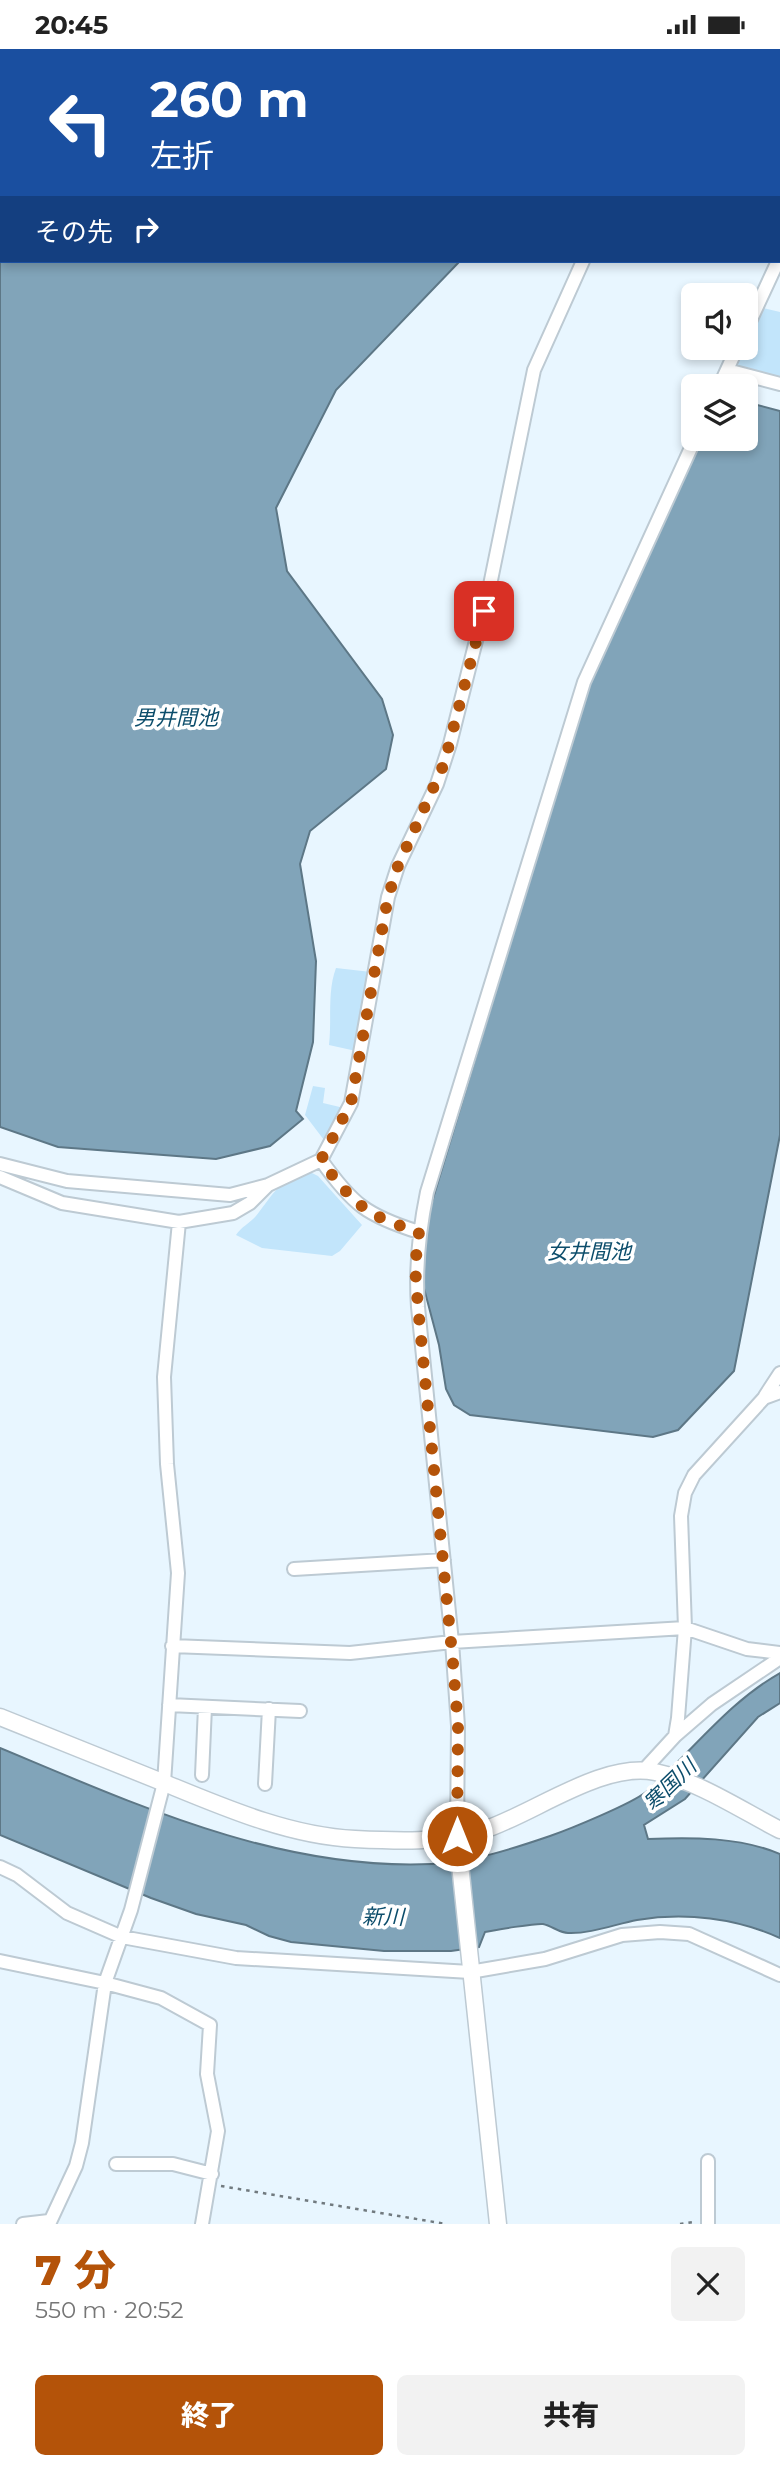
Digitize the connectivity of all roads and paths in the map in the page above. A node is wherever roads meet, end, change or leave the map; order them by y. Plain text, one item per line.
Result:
1 (582, 263) edge
2 (777, 263) edge
3 (758, 304) edge
4 (732, 360) edge
5 (727, 370) junction
6 (725, 374) edge
7 (780, 384) edge
8 (690, 451) edge
9 (321, 1160) junction
10 (0, 1164) edge
11 (0, 1177) edge
12 (268, 1185) junction
13 (179, 1221) junction
14 (419, 1232) junction
15 (780, 1373) edge
16 (780, 1392) edge
17 (764, 1398) junction
18 (444, 1560) junction
19 (294, 1569) dead end
20 (685, 1628) junction
21 (452, 1642) junction
22 (172, 1646) junction
23 (780, 1656) edge
24 (169, 1705) junction
25 (205, 1707) junction
26 (269, 1709) junction
27 (300, 1711) dead end
28 (0, 1717) edge
29 (675, 1736) junction
30 (648, 1772) junction
31 (202, 1776) dead end
32 (265, 1784) dead end
33 (163, 1788) junction
34 (780, 1830) edge
35 (458, 1841) junction
36 (0, 1867) edge
37 (122, 1937) junction
38 (0, 1961) edge
39 (469, 1966) junction
40 (780, 1975) edge
41 (105, 1983) junction
42 (708, 2161) dead end
43 (116, 2164) dead end
44 (212, 2179) junction
45 (49, 2223) edge
46 (23, 2224) edge
47 (202, 2224) edge
48 (446, 2224) edge
49 (498, 2224) edge
50 (708, 2224) edge

1 - 9 street
2 - 3 street
4 - 5 street
5 - 6 street
5 - 7 street
8 - 14 street
9 - 12 street
9 - 14 street
10 - 12 street
11 - 13 street
12 - 13 street
13 - 22 street
14 - 18 street
15 - 17 street
16 - 17 street
17 - 20 street
18 - 19 street
18 - 21 street
20 - 21 street
20 - 23 street
20 - 29 street
21 - 22 street
21 - 35 street
22 - 24 street
23 - 29 street
24 - 25 street
24 - 33 street
25 - 26 street
25 - 31 street
26 - 27 street
26 - 32 street
28 - 33 street
29 - 30 street
30 - 34 street
30 - 35 street
33 - 35 street
33 - 37 street
35 - 39 street
36 - 37 street
37 - 39 street
37 - 41 street
38 - 41 street
39 - 40 street
39 - 49 street
41 - 44 street
41 - 45 street
42 - 50 street
43 - 44 street
44 - 47 street
44 - 48 path
45 - 46 street

